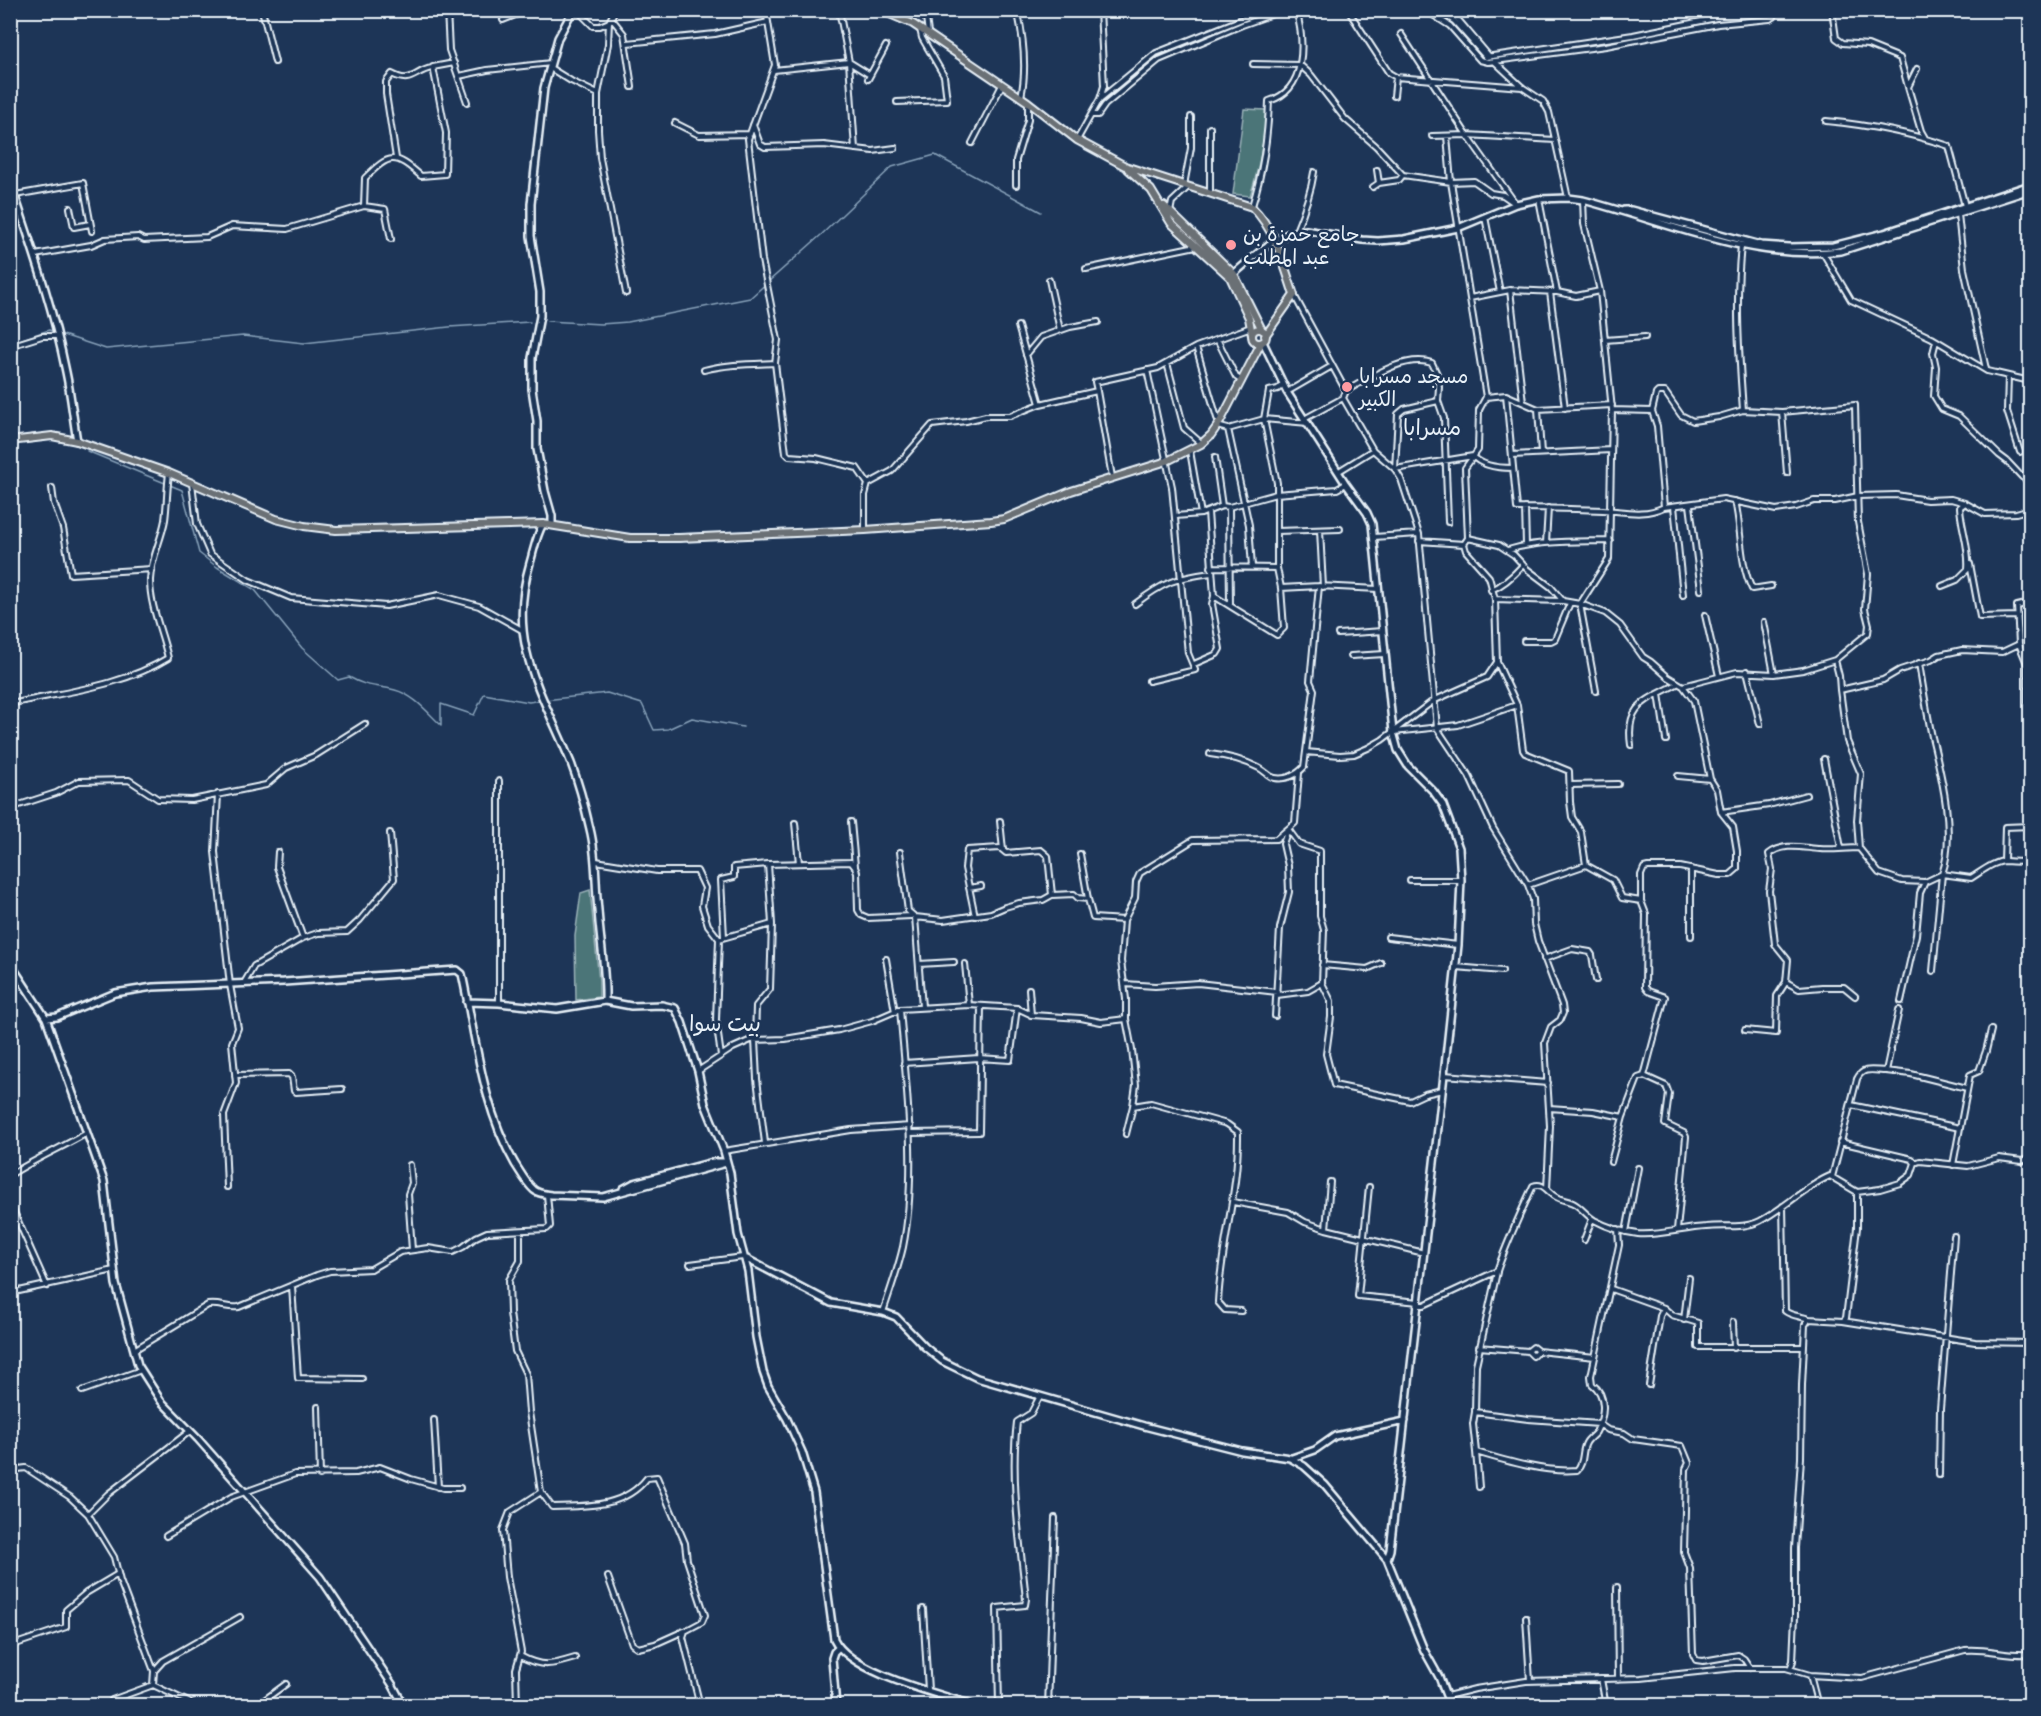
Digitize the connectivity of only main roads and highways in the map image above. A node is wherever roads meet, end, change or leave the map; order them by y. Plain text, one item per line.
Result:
1 (880, 10) edge
2 (1125, 166) junction
3 (1160, 201) junction
4 (1232, 276) junction
5 (1252, 335) junction
6 (1262, 338) junction
7 (10, 441) edge

1 - 2 main road
2 - 3 main road
2 - 6 main road
3 - 4 main road
3 - 4 main road
4 - 5 main road
4 - 6 main road
5 - 6 main road
5 - 6 main road
6 - 7 main road

